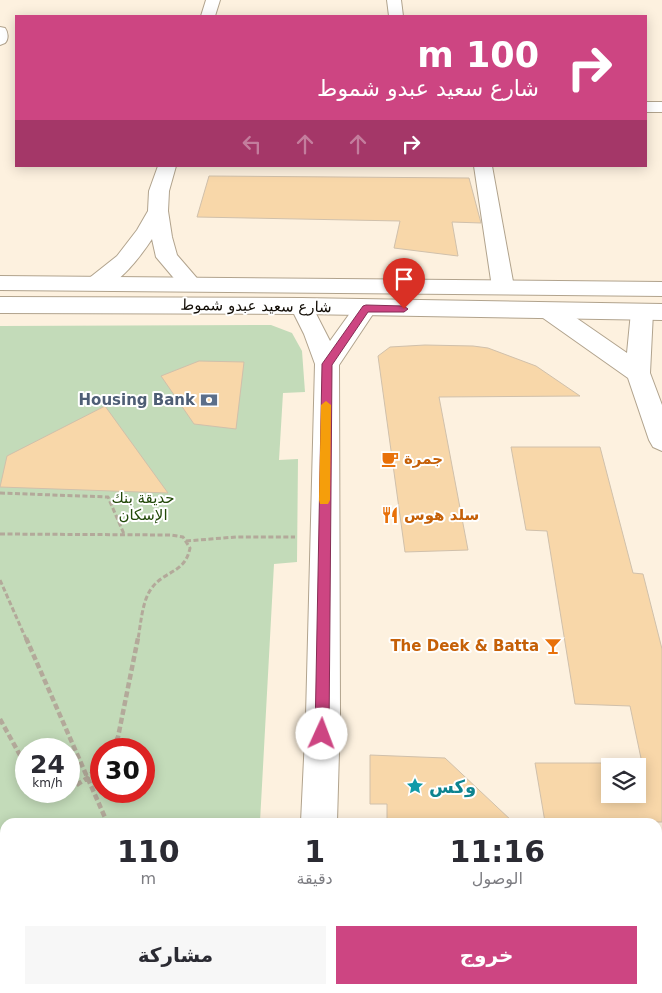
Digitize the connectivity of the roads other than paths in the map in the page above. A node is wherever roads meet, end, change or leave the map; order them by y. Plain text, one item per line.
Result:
1 (213, 0) edge
2 (394, 0) edge
3 (208, 15) edge
4 (396, 15) edge
5 (0, 31) edge
6 (0, 40) edge
7 (647, 107) edge
8 (662, 107) edge
9 (167, 167) edge
10 (483, 167) edge
11 (158, 211) junction
12 (0, 283) edge
13 (96, 284) junction
14 (191, 284) junction
15 (504, 287) junction
16 (662, 289) edge
17 (0, 304) edge
18 (300, 306) junction
19 (366, 308) junction
20 (551, 312) junction
21 (652, 312) edge
22 (327, 364) junction
23 (638, 373) junction
24 (662, 440) edge
25 (319, 818) edge

1 - 3 street
2 - 4 street
5 - 6 street
7 - 8 street
9 - 11 street
10 - 15 street
11 - 13 street
11 - 14 street
12 - 13 street, شارع سعيد عبدو شموط
13 - 14 street, شارع سعيد عبدو شموط
14 - 15 street, شارع سعيد عبدو شموط
15 - 16 street, شارع سعيد عبدو شموط
17 - 18 street, شارع سعيد عبدو شموط
18 - 19 street, شارع سعيد عبدو شموط
18 - 22 street
19 - 20 street, شارع سعيد عبدو شموط
19 - 22 street
20 - 21 street, شارع سعيد عبدو شموط
20 - 23 street
21 - 23 street
22 - 25 street
23 - 24 street

